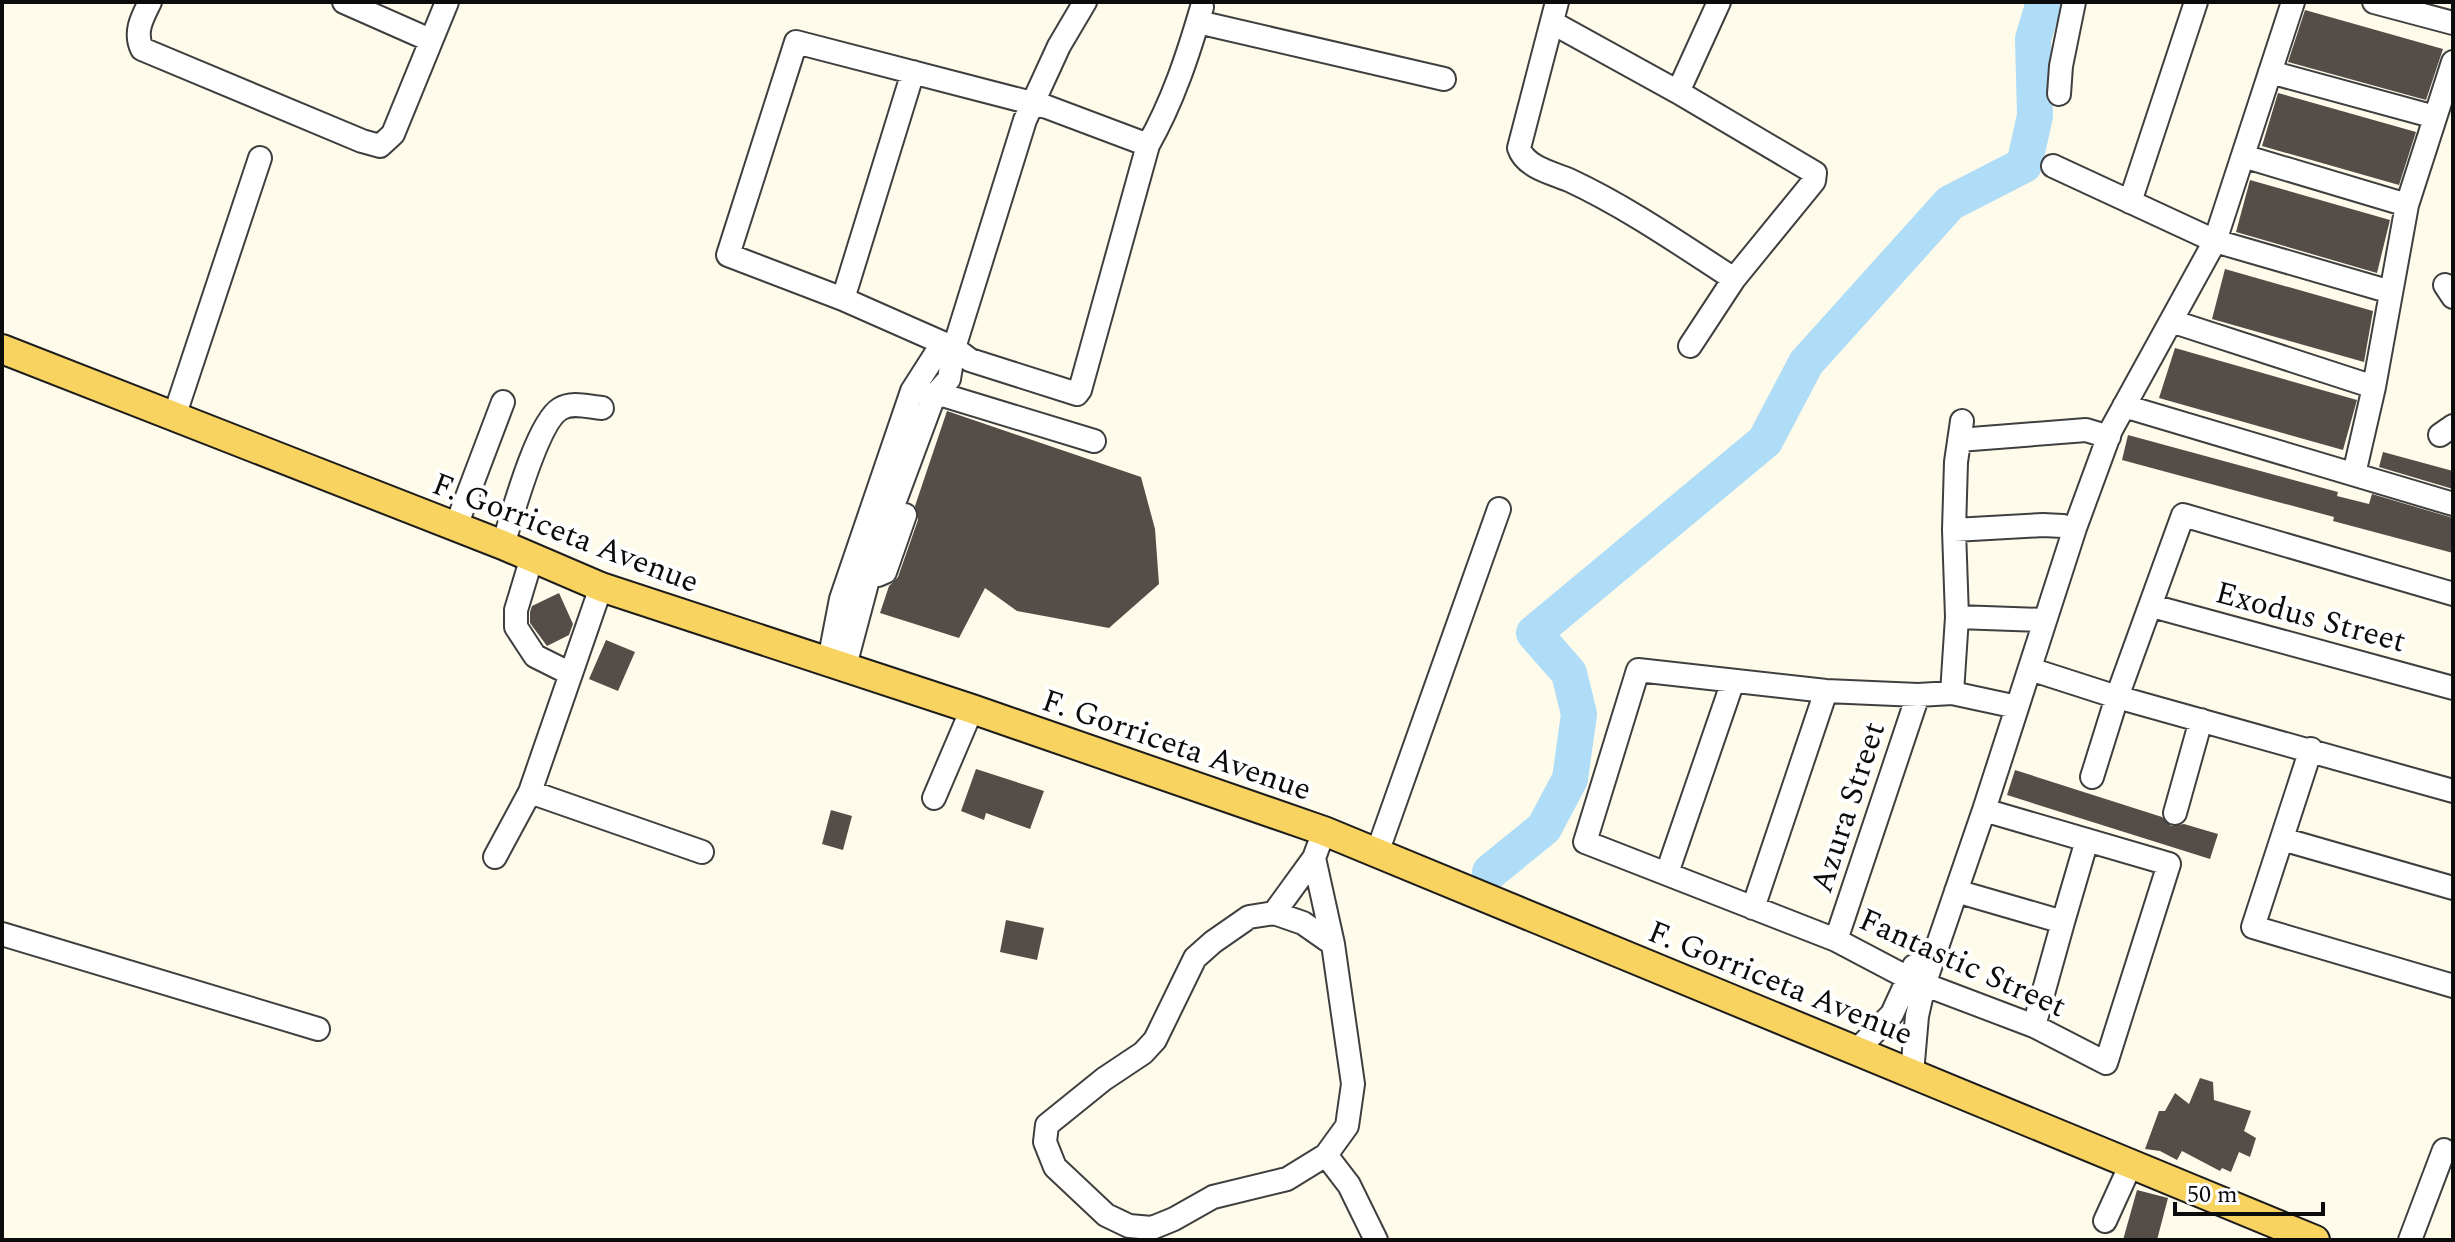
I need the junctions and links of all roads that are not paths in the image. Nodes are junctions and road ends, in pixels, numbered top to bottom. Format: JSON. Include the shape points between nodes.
{"nodes":[{"id":1,"x":150,"y":2,"type":"edge"},
{"id":2,"x":344,"y":2,"type":"edge"},
{"id":3,"x":447,"y":2,"type":"edge"},
{"id":4,"x":1085,"y":2,"type":"edge"},
{"id":5,"x":1533,"y":2,"type":"edge"},
{"id":6,"x":1719,"y":2,"type":"edge"},
{"id":7,"x":2074,"y":2,"type":"edge"},
{"id":8,"x":2196,"y":2,"type":"edge"},
{"id":9,"x":2293,"y":2,"type":"edge"},
{"id":10,"x":2374,"y":2,"type":"edge"},
{"id":11,"x":1555,"y":11,"type":"edge"},
{"id":12,"x":2453,"y":23,"type":"edge"},
{"id":13,"x":430,"y":40,"type":"junction"},
{"id":14,"x":2453,"y":62,"type":"edge"},
{"id":15,"x":913,"y":72,"type":"junction"},
{"id":16,"x":2270,"y":72,"type":"junction"},
{"id":17,"x":1444,"y":79,"type":"dead end"},
{"id":18,"x":1678,"y":92,"type":"junction"},
{"id":19,"x":2059,"y":94,"type":"dead end"},
{"id":20,"x":1033,"y":103,"type":"junction"},
{"id":21,"x":2435,"y":117,"type":"junction"},
{"id":22,"x":1148,"y":145,"type":"junction"},
{"id":23,"x":2243,"y":156,"type":"junction"},
{"id":24,"x":260,"y":158,"type":"dead end"},
{"id":25,"x":2053,"y":166,"type":"dead end"},
{"id":26,"x":2130,"y":202,"type":"junction"},
{"id":27,"x":2407,"y":205,"type":"junction"},
{"id":28,"x":2215,"y":241,"type":"junction"},
{"id":29,"x":1734,"y":279,"type":"junction"},
{"id":30,"x":2391,"y":292,"type":"junction"},
{"id":31,"x":843,"y":299,"type":"junction"},
{"id":32,"x":2171,"y":321,"type":"junction"},
{"id":33,"x":1690,"y":346,"type":"dead end"},
{"id":34,"x":954,"y":348,"type":"junction"},
{"id":35,"x":2,"y":349,"type":"edge"},
{"id":36,"x":2374,"y":387,"type":"junction"},
{"id":37,"x":912,"y":391,"type":"junction"},
{"id":38,"x":940,"y":396,"type":"junction"},
{"id":39,"x":503,"y":402,"type":"dead end"},
{"id":40,"x":2124,"y":406,"type":"junction"},
{"id":41,"x":602,"y":408,"type":"dead end"},
{"id":42,"x":174,"y":417,"type":"junction"},
{"id":43,"x":2108,"y":434,"type":"junction"},
{"id":44,"x":1094,"y":441,"type":"dead end"},
{"id":45,"x":2354,"y":474,"type":"junction"},
{"id":46,"x":2453,"y":504,"type":"edge"},
{"id":47,"x":1499,"y":509,"type":"dead end"},
{"id":48,"x":456,"y":526,"type":"junction"},
{"id":49,"x":2063,"y":526,"type":"junction"},
{"id":50,"x":1954,"y":530,"type":"junction"},
{"id":51,"x":503,"y":545,"type":"junction"},
{"id":52,"x":532,"y":557,"type":"junction"},
{"id":53,"x":861,"y":570,"type":"junction"},
{"id":54,"x":601,"y":587,"type":"junction"},
{"id":55,"x":2453,"y":594,"type":"edge"},
{"id":56,"x":2152,"y":606,"type":"junction"},
{"id":57,"x":1957,"y":617,"type":"junction"},
{"id":58,"x":2038,"y":620,"type":"junction"},
{"id":59,"x":837,"y":663,"type":"junction"},
{"id":60,"x":2030,"y":669,"type":"junction"},
{"id":61,"x":571,"y":674,"type":"junction"},
{"id":62,"x":1733,"y":681,"type":"junction"},
{"id":63,"x":2453,"y":688,"type":"edge"},
{"id":64,"x":1826,"y":691,"type":"junction"},
{"id":65,"x":1952,"y":693,"type":"junction"},
{"id":66,"x":1918,"y":695,"type":"junction"},
{"id":67,"x":2117,"y":697,"type":"junction"},
{"id":68,"x":2011,"y":706,"type":"junction"},
{"id":69,"x":972,"y":709,"type":"junction"},
{"id":70,"x":2201,"y":720,"type":"junction"},
{"id":71,"x":2311,"y":749,"type":"junction"},
{"id":72,"x":2092,"y":777,"type":"dead end"},
{"id":73,"x":2453,"y":791,"type":"edge"},
{"id":74,"x":530,"y":792,"type":"junction"},
{"id":75,"x":934,"y":798,"type":"dead end"},
{"id":76,"x":1984,"y":810,"type":"junction"},
{"id":77,"x":2175,"y":813,"type":"dead end"},
{"id":78,"x":1324,"y":831,"type":"junction"},
{"id":79,"x":2282,"y":839,"type":"junction"},
{"id":80,"x":2087,"y":840,"type":"junction"},
{"id":81,"x":702,"y":852,"type":"dead end"},
{"id":82,"x":1377,"y":853,"type":"junction"},
{"id":83,"x":495,"y":857,"type":"dead end"},
{"id":84,"x":1314,"y":858,"type":"junction"},
{"id":85,"x":1667,"y":873,"type":"junction"},
{"id":86,"x":2453,"y":888,"type":"edge"},
{"id":87,"x":1956,"y":891,"type":"junction"},
{"id":88,"x":1753,"y":908,"type":"junction"},
{"id":89,"x":1274,"y":913,"type":"junction"},
{"id":90,"x":2063,"y":922,"type":"junction"},
{"id":91,"x":2,"y":934,"type":"edge"},
{"id":92,"x":1836,"y":940,"type":"junction"},
{"id":93,"x":1333,"y":944,"type":"junction"},
{"id":94,"x":1917,"y":982,"type":"junction"},
{"id":95,"x":2453,"y":986,"type":"edge"},
{"id":96,"x":2034,"y":1026,"type":"junction"},
{"id":97,"x":318,"y":1029,"type":"dead end"},
{"id":98,"x":1857,"y":1050,"type":"junction"},
{"id":99,"x":1912,"y":1073,"type":"junction"},
{"id":100,"x":2444,"y":1150,"type":"dead end"},
{"id":101,"x":1326,"y":1155,"type":"junction"},
{"id":102,"x":2131,"y":1164,"type":"junction"},
{"id":103,"x":2105,"y":1221,"type":"dead end"},
{"id":104,"x":1376,"y":1240,"type":"edge"},
{"id":105,"x":2313,"y":1240,"type":"edge"},
{"id":106,"x":2410,"y":1240,"type":"edge"}],
"edges":[{"from":1,"to":13,"type":"street","via":[[139,27],[142,49],[380,146],[393,134]]},
{"from":2,"to":13,"type":"street"},
{"from":3,"to":13,"type":"street"},
{"from":4,"to":20,"type":"street"},
{"from":5,"to":11,"type":"street"},
{"from":6,"to":18,"type":"street"},
{"from":7,"to":19,"type":"street"},
{"from":8,"to":26,"type":"street"},
{"from":9,"to":16,"type":"street"},
{"from":10,"to":12,"type":"street"},
{"from":11,"to":18,"type":"street"},
{"from":11,"to":29,"type":"street","via":[[1520,153],[1604,196]]},
{"from":14,"to":21,"type":"street"},
{"from":15,"to":20,"type":"street"},
{"from":15,"to":31,"type":"street"},
{"from":15,"to":31,"type":"street","via":[[796,42],[728,255]]},
{"from":16,"to":21,"type":"street"},
{"from":16,"to":23,"type":"street"},
{"from":17,"to":22,"type":"street","via":[[1200,14],[1180,79]]},
{"from":18,"to":29,"type":"street","via":[[1815,173],[1814,181]]},
{"from":20,"to":22,"type":"street"},
{"from":20,"to":34,"type":"street"},
{"from":21,"to":27,"type":"street"},
{"from":22,"to":34,"type":"street","via":[[1077,394],[970,360]]},
{"from":23,"to":27,"type":"street"},
{"from":23,"to":28,"type":"street"},
{"from":24,"to":42,"type":"street"},
{"from":25,"to":26,"type":"street"},
{"from":26,"to":28,"type":"street"},
{"from":27,"to":30,"type":"street"},
{"from":28,"to":30,"type":"street"},
{"from":28,"to":32,"type":"street"},
{"from":29,"to":33,"type":"street"},
{"from":30,"to":36,"type":"street"},
{"from":31,"to":34,"type":"street"},
{"from":32,"to":36,"type":"street"},
{"from":32,"to":40,"type":"street"},
{"from":34,"to":37,"type":"street","via":[[935,355]]},
{"from":34,"to":38,"type":"street"},
{"from":35,"to":42,"type":"main road","name":"F. Gorriceta Avenue"},
{"from":36,"to":45,"type":"street"},
{"from":37,"to":38,"type":"street"},
{"from":37,"to":53,"type":"street"},
{"from":38,"to":44,"type":"street"},
{"from":38,"to":53,"type":"street","via":[[885,572]]},
{"from":39,"to":48,"type":"street"},
{"from":40,"to":43,"type":"street"},
{"from":40,"to":45,"type":"street"},
{"from":41,"to":51,"type":"street","via":[[570,404],[557,410],[538,440]]},
{"from":42,"to":48,"type":"main road","name":"F. Gorriceta Avenue"},
{"from":43,"to":49,"type":"street","via":[[2082,471]]},
{"from":43,"to":50,"type":"street","via":[[1961,431]]},
{"from":43,"to":58,"type":"street"},
{"from":45,"to":46,"type":"street"},
{"from":47,"to":82,"type":"street"},
{"from":48,"to":51,"type":"main road","name":"F. Gorriceta Avenue"},
{"from":49,"to":50,"type":"street"},
{"from":49,"to":58,"type":"street"},
{"from":50,"to":57,"type":"street"},
{"from":51,"to":52,"type":"main road","name":"F. Gorriceta Avenue"},
{"from":52,"to":54,"type":"main road","name":"F. Gorriceta Avenue"},
{"from":52,"to":61,"type":"street","via":[[516,627],[535,656]]},
{"from":53,"to":59,"type":"street"},
{"from":54,"to":59,"type":"main road","name":"F. Gorriceta Avenue"},
{"from":54,"to":61,"type":"street"},
{"from":55,"to":56,"type":"street","via":[[2183,515]]},
{"from":56,"to":63,"type":"street","name":"Exodus Street"},
{"from":56,"to":67,"type":"street"},
{"from":57,"to":58,"type":"street"},
{"from":57,"to":65,"type":"street"},
{"from":58,"to":60,"type":"street"},
{"from":58,"to":68,"type":"street"},
{"from":59,"to":69,"type":"main road","name":"F. Gorriceta Avenue"},
{"from":60,"to":67,"type":"street"},
{"from":60,"to":68,"type":"street"},
{"from":61,"to":74,"type":"street"},
{"from":62,"to":64,"type":"street"},
{"from":62,"to":85,"type":"street"},
{"from":62,"to":85,"type":"street","name":"Fantastic Street","via":[[1638,670],[1585,842]]},
{"from":64,"to":66,"type":"street"},
{"from":64,"to":88,"type":"street"},
{"from":65,"to":66,"type":"street"},
{"from":65,"to":68,"type":"street"},
{"from":66,"to":92,"type":"street","name":"Azura Street"},
{"from":67,"to":70,"type":"street"},
{"from":67,"to":72,"type":"street"},
{"from":68,"to":76,"type":"street"},
{"from":68,"to":94,"type":"street"},
{"from":69,"to":75,"type":"street"},
{"from":69,"to":78,"type":"main road","name":"F. Gorriceta Avenue"},
{"from":70,"to":71,"type":"street"},
{"from":70,"to":77,"type":"street"},
{"from":71,"to":73,"type":"street"},
{"from":71,"to":79,"type":"street"},
{"from":74,"to":81,"type":"street"},
{"from":74,"to":83,"type":"street"},
{"from":76,"to":80,"type":"street","name":"Fantastic Street"},
{"from":76,"to":87,"type":"street"},
{"from":78,"to":82,"type":"main road","name":"F. Gorriceta Avenue"},
{"from":78,"to":84,"type":"street"},
{"from":79,"to":86,"type":"street"},
{"from":79,"to":95,"type":"street","via":[[2253,927]]},
{"from":80,"to":90,"type":"street"},
{"from":80,"to":96,"type":"street","name":"Fantastic Street","via":[[2165,861],[2168,871],[2107,1061],[2101,1063]]},
{"from":82,"to":98,"type":"main road","name":"F. Gorriceta Avenue"},
{"from":84,"to":89,"type":"street"},
{"from":84,"to":93,"type":"street"},
{"from":85,"to":88,"type":"street","name":"Fantastic Street"},
{"from":87,"to":90,"type":"street"},
{"from":87,"to":94,"type":"street"},
{"from":88,"to":92,"type":"street","name":"Fantastic Street"},
{"from":89,"to":93,"type":"street","via":[[1303,923]]},
{"from":89,"to":101,"type":"street","via":[[1249,917],[1195,958],[1155,1040],[1047,1125],[1045,1142],[1055,1167],[1097,1208],[1129,1226],[1152,1228],[1213,1197],[1287,1179]]},
{"from":90,"to":96,"type":"street"},
{"from":91,"to":97,"type":"street"},
{"from":92,"to":94,"type":"street","name":"Fantastic Street"},
{"from":93,"to":101,"type":"street","via":[[1353,1084],[1347,1126]]},
{"from":94,"to":96,"type":"street","name":"Fantastic Street"},
{"from":94,"to":98,"type":"street"},
{"from":94,"to":99,"type":"street"},
{"from":98,"to":99,"type":"main road","name":"F. Gorriceta Avenue"},
{"from":99,"to":102,"type":"main road","name":"F. Gorriceta Avenue"},
{"from":100,"to":106,"type":"street"},
{"from":101,"to":104,"type":"street","via":[[1349,1185]]},
{"from":102,"to":103,"type":"street"},
{"from":102,"to":105,"type":"main road","name":"F. Gorriceta Avenue"}]}
